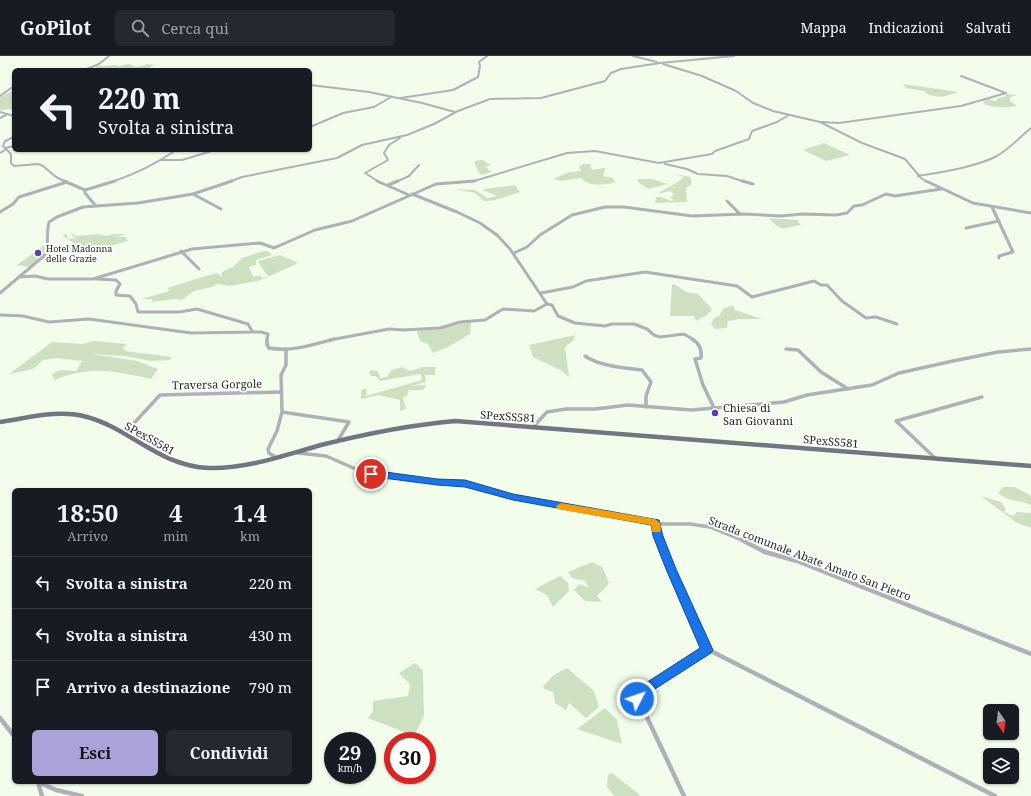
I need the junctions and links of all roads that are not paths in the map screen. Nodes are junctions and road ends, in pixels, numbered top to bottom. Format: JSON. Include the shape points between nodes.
{"nodes":[{"id":1,"x":109,"y":56,"type":"edge"},
{"id":2,"x":487,"y":56,"type":"edge"},
{"id":3,"x":633,"y":56,"type":"edge"},
{"id":4,"x":734,"y":56,"type":"edge"},
{"id":5,"x":660,"y":63,"type":"junction"},
{"id":6,"x":89,"y":68,"type":"edge"},
{"id":7,"x":962,"y":76,"type":"dead end"},
{"id":8,"x":312,"y":85,"type":"edge"},
{"id":9,"x":12,"y":87,"type":"edge"},
{"id":10,"x":0,"y":96,"type":"edge"},
{"id":11,"x":392,"y":97,"type":"junction"},
{"id":12,"x":400,"y":98,"type":"junction"},
{"id":13,"x":0,"y":112,"type":"edge"},
{"id":14,"x":455,"y":112,"type":"junction"},
{"id":15,"x":6,"y":115,"type":"junction"},
{"id":16,"x":789,"y":115,"type":"junction"},
{"id":17,"x":12,"y":116,"type":"edge"},
{"id":18,"x":0,"y":118,"type":"edge"},
{"id":19,"x":820,"y":122,"type":"junction"},
{"id":20,"x":312,"y":126,"type":"edge"},
{"id":21,"x":1031,"y":128,"type":"edge"},
{"id":22,"x":403,"y":137,"type":"junction"},
{"id":23,"x":12,"y":138,"type":"edge"},
{"id":24,"x":12,"y":147,"type":"edge"},
{"id":25,"x":5,"y":149,"type":"junction"},
{"id":26,"x":173,"y":152,"type":"edge"},
{"id":27,"x":209,"y":152,"type":"edge"},
{"id":28,"x":0,"y":153,"type":"edge"},
{"id":29,"x":162,"y":160,"type":"junction"},
{"id":30,"x":660,"y":163,"type":"junction"},
{"id":31,"x":419,"y":165,"type":"dead end"},
{"id":32,"x":918,"y":176,"type":"junction"},
{"id":33,"x":67,"y":182,"type":"junction"},
{"id":34,"x":753,"y":184,"type":"dead end"},
{"id":35,"x":388,"y":185,"type":"junction"},
{"id":36,"x":941,"y":189,"type":"junction"},
{"id":37,"x":85,"y":190,"type":"junction"},
{"id":38,"x":193,"y":194,"type":"junction"},
{"id":39,"x":411,"y":195,"type":"junction"},
{"id":40,"x":727,"y":201,"type":"dead end"},
{"id":41,"x":95,"y":205,"type":"junction"},
{"id":42,"x":992,"y":207,"type":"junction"},
{"id":43,"x":221,"y":209,"type":"dead end"},
{"id":44,"x":0,"y":212,"type":"edge"},
{"id":45,"x":1031,"y":213,"type":"edge"},
{"id":46,"x":740,"y":214,"type":"junction"},
{"id":47,"x":999,"y":221,"type":"junction"},
{"id":48,"x":966,"y":228,"type":"dead end"},
{"id":49,"x":181,"y":251,"type":"junction"},
{"id":50,"x":514,"y":253,"type":"junction"},
{"id":51,"x":999,"y":258,"type":"dead end"},
{"id":52,"x":199,"y":269,"type":"dead end"},
{"id":53,"x":18,"y":277,"type":"junction"},
{"id":54,"x":93,"y":279,"type":"junction"},
{"id":55,"x":541,"y":293,"type":"junction"},
{"id":56,"x":0,"y":294,"type":"edge"},
{"id":57,"x":547,"y":304,"type":"junction"},
{"id":58,"x":0,"y":315,"type":"edge"},
{"id":59,"x":897,"y":324,"type":"dead end"},
{"id":60,"x":252,"y":331,"type":"junction"},
{"id":61,"x":786,"y":348,"type":"dead end"},
{"id":62,"x":1031,"y":349,"type":"edge"},
{"id":63,"x":286,"y":350,"type":"junction"},
{"id":64,"x":585,"y":356,"type":"dead end"},
{"id":65,"x":848,"y":389,"type":"junction"},
{"id":66,"x":280,"y":392,"type":"junction"},
{"id":67,"x":982,"y":397,"type":"dead end"},
{"id":68,"x":646,"y":407,"type":"junction"},
{"id":69,"x":714,"y":408,"type":"junction"},
{"id":70,"x":282,"y":412,"type":"junction"},
{"id":71,"x":0,"y":422,"type":"edge"},
{"id":72,"x":532,"y":427,"type":"junction"},
{"id":73,"x":124,"y":434,"type":"junction"},
{"id":74,"x":337,"y":442,"type":"junction"},
{"id":75,"x":295,"y":452,"type":"junction"},
{"id":76,"x":275,"y":457,"type":"junction"},
{"id":77,"x":935,"y":458,"type":"junction"},
{"id":78,"x":1031,"y":466,"type":"edge"},
{"id":79,"x":655,"y":523,"type":"junction"},
{"id":80,"x":707,"y":649,"type":"junction"},
{"id":81,"x":1031,"y":654,"type":"edge"},
{"id":82,"x":0,"y":718,"type":"edge"},
{"id":83,"x":12,"y":732,"type":"edge"},
{"id":84,"x":39,"y":784,"type":"edge"},
{"id":85,"x":42,"y":784,"type":"edge"},
{"id":86,"x":42,"y":796,"type":"edge"},
{"id":87,"x":82,"y":796,"type":"edge"},
{"id":88,"x":684,"y":796,"type":"edge"},
{"id":89,"x":995,"y":796,"type":"edge"}],
"edges":[{"from":1,"to":6,"type":"street"},
{"from":2,"to":12,"type":"street","via":[[479,62],[478,77],[456,90]]},
{"from":3,"to":5,"type":"street"},
{"from":4,"to":5,"type":"street"},
{"from":5,"to":14,"type":"street","via":[[617,70],[611,73],[606,81],[544,97],[493,98]]},
{"from":5,"to":16,"type":"street","via":[[702,76],[736,91],[753,103]]},
{"from":7,"to":19,"type":"street","via":[[1006,93],[962,106],[839,123]]},
{"from":8,"to":11,"type":"street"},
{"from":9,"to":10,"type":"street"},
{"from":11,"to":12,"type":"street"},
{"from":11,"to":20,"type":"street","via":[[374,107],[343,113]]},
{"from":12,"to":14,"type":"street"},
{"from":13,"to":15,"type":"street"},
{"from":14,"to":22,"type":"street"},
{"from":15,"to":17,"type":"street"},
{"from":15,"to":18,"type":"street"},
{"from":16,"to":19,"type":"street"},
{"from":16,"to":30,"type":"street","via":[[752,131],[749,139],[712,154]]},
{"from":19,"to":32,"type":"street","via":[[905,159]]},
{"from":21,"to":32,"type":"street","via":[[999,155],[942,172]]},
{"from":22,"to":35,"type":"street","via":[[389,145],[384,154],[388,160],[365,172]]},
{"from":22,"to":38,"type":"street","via":[[354,148],[337,158],[242,177]]},
{"from":23,"to":25,"type":"street","via":[[6,140],[3,146]]},
{"from":24,"to":25,"type":"street"},
{"from":25,"to":28,"type":"street"},
{"from":25,"to":33,"type":"street","via":[[11,154],[11,163],[14,166],[38,164]]},
{"from":26,"to":29,"type":"street"},
{"from":27,"to":29,"type":"street","via":[[173,163]]},
{"from":29,"to":37,"type":"street","via":[[124,178]]},
{"from":30,"to":34,"type":"street","via":[[698,174],[727,176]]},
{"from":30,"to":39,"type":"street","via":[[595,151],[572,152],[470,182],[436,184]]},
{"from":31,"to":35,"type":"street","via":[[409,176]]},
{"from":32,"to":36,"type":"street"},
{"from":33,"to":37,"type":"street"},
{"from":33,"to":44,"type":"street","via":[[19,197]]},
{"from":35,"to":39,"type":"street"},
{"from":36,"to":42,"type":"street","via":[[973,203]]},
{"from":36,"to":46,"type":"street","via":[[895,196],[886,194],[835,216]]},
{"from":37,"to":41,"type":"street"},
{"from":38,"to":41,"type":"street","via":[[138,203]]},
{"from":38,"to":43,"type":"street"},
{"from":39,"to":49,"type":"street","via":[[353,220],[315,230],[276,247],[260,243]]},
{"from":39,"to":50,"type":"street","via":[[427,198],[484,225]]},
{"from":40,"to":46,"type":"street"},
{"from":41,"to":53,"type":"street","via":[[51,220],[46,233],[46,253]]},
{"from":42,"to":45,"type":"street"},
{"from":42,"to":47,"type":"street"},
{"from":46,"to":50,"type":"street","via":[[692,216],[624,207],[597,209],[568,216],[527,247]]},
{"from":47,"to":48,"type":"street"},
{"from":47,"to":51,"type":"street","via":[[1013,252]]},
{"from":49,"to":52,"type":"street"},
{"from":49,"to":54,"type":"street","via":[[163,259]]},
{"from":50,"to":55,"type":"street"},
{"from":53,"to":54,"type":"street"},
{"from":53,"to":56,"type":"street"},
{"from":54,"to":60,"type":"street","via":[[116,280],[120,284],[116,295],[130,296],[138,312],[179,312],[197,309],[248,324]]},
{"from":55,"to":57,"type":"street"},
{"from":55,"to":59,"type":"street","via":[[573,288],[586,281],[645,272],[732,285],[752,297],[814,282],[821,286],[827,285],[842,301],[866,318],[876,317]]},
{"from":57,"to":63,"type":"street","via":[[534,311],[503,308],[485,320],[460,322],[440,328],[389,329]]},
{"from":57,"to":69,"type":"street","via":[[552,305],[558,316],[575,323],[605,326],[634,324],[660,337],[679,333],[688,335],[697,342],[702,352],[701,358],[695,359]]},
{"from":58,"to":60,"type":"street","via":[[23,316],[49,322],[89,319],[191,333]]},
{"from":60,"to":63,"type":"street","via":[[267,333],[268,348]]},
{"from":61,"to":65,"type":"street","via":[[798,350],[821,372]]},
{"from":62,"to":65,"type":"street","via":[[998,352],[899,373],[872,384]]},
{"from":63,"to":66,"type":"street","via":[[286,365],[281,375]]},
{"from":64,"to":68,"type":"street","via":[[592,361],[614,367],[642,370],[651,382],[646,396]]},
{"from":65,"to":69,"type":"street","via":[[774,403]]},
{"from":66,"to":70,"type":"street"},
{"from":66,"to":73,"type":"street","name":"Traversa Gorgole","via":[[160,395]]},
{"from":67,"to":77,"type":"street","via":[[896,421]]},
{"from":68,"to":69,"type":"street","via":[[691,410]]},
{"from":68,"to":72,"type":"street","via":[[628,405],[547,412]]},
{"from":70,"to":74,"type":"street","via":[[349,422]]},
{"from":70,"to":76,"type":"street","via":[[277,431],[268,449]]},
{"from":71,"to":73,"type":"main road","name":"SPexSS581","via":[[72,415],[97,420]]},
{"from":72,"to":74,"type":"main road","name":"SPexSS581","via":[[455,421],[434,422],[385,429]]},
{"from":72,"to":77,"type":"main road","name":"SPexSS581"},
{"from":73,"to":76,"type":"main road","name":"SPexSS581","via":[[158,455],[192,467],[229,468]]},
{"from":74,"to":75,"type":"main road","name":"SPexSS581"},
{"from":75,"to":76,"type":"main road","name":"SPexSS581"},
{"from":75,"to":79,"type":"street","name":"Strada comunale Abate Amato San Pietro","via":[[326,456],[364,472],[437,482],[465,483],[513,497]]},
{"from":77,"to":78,"type":"main road","name":"SPexSS581"},
{"from":79,"to":80,"type":"street","via":[[671,569]]},
{"from":79,"to":81,"type":"street","name":"Strada comunale Abate Amato San Pietro","via":[[710,527],[765,552],[797,561]]},
{"from":80,"to":88,"type":"street","via":[[637,696]]},
{"from":80,"to":89,"type":"street"},
{"from":82,"to":83,"type":"street"},
{"from":84,"to":86,"type":"street"},
{"from":85,"to":87,"type":"street"}]}
